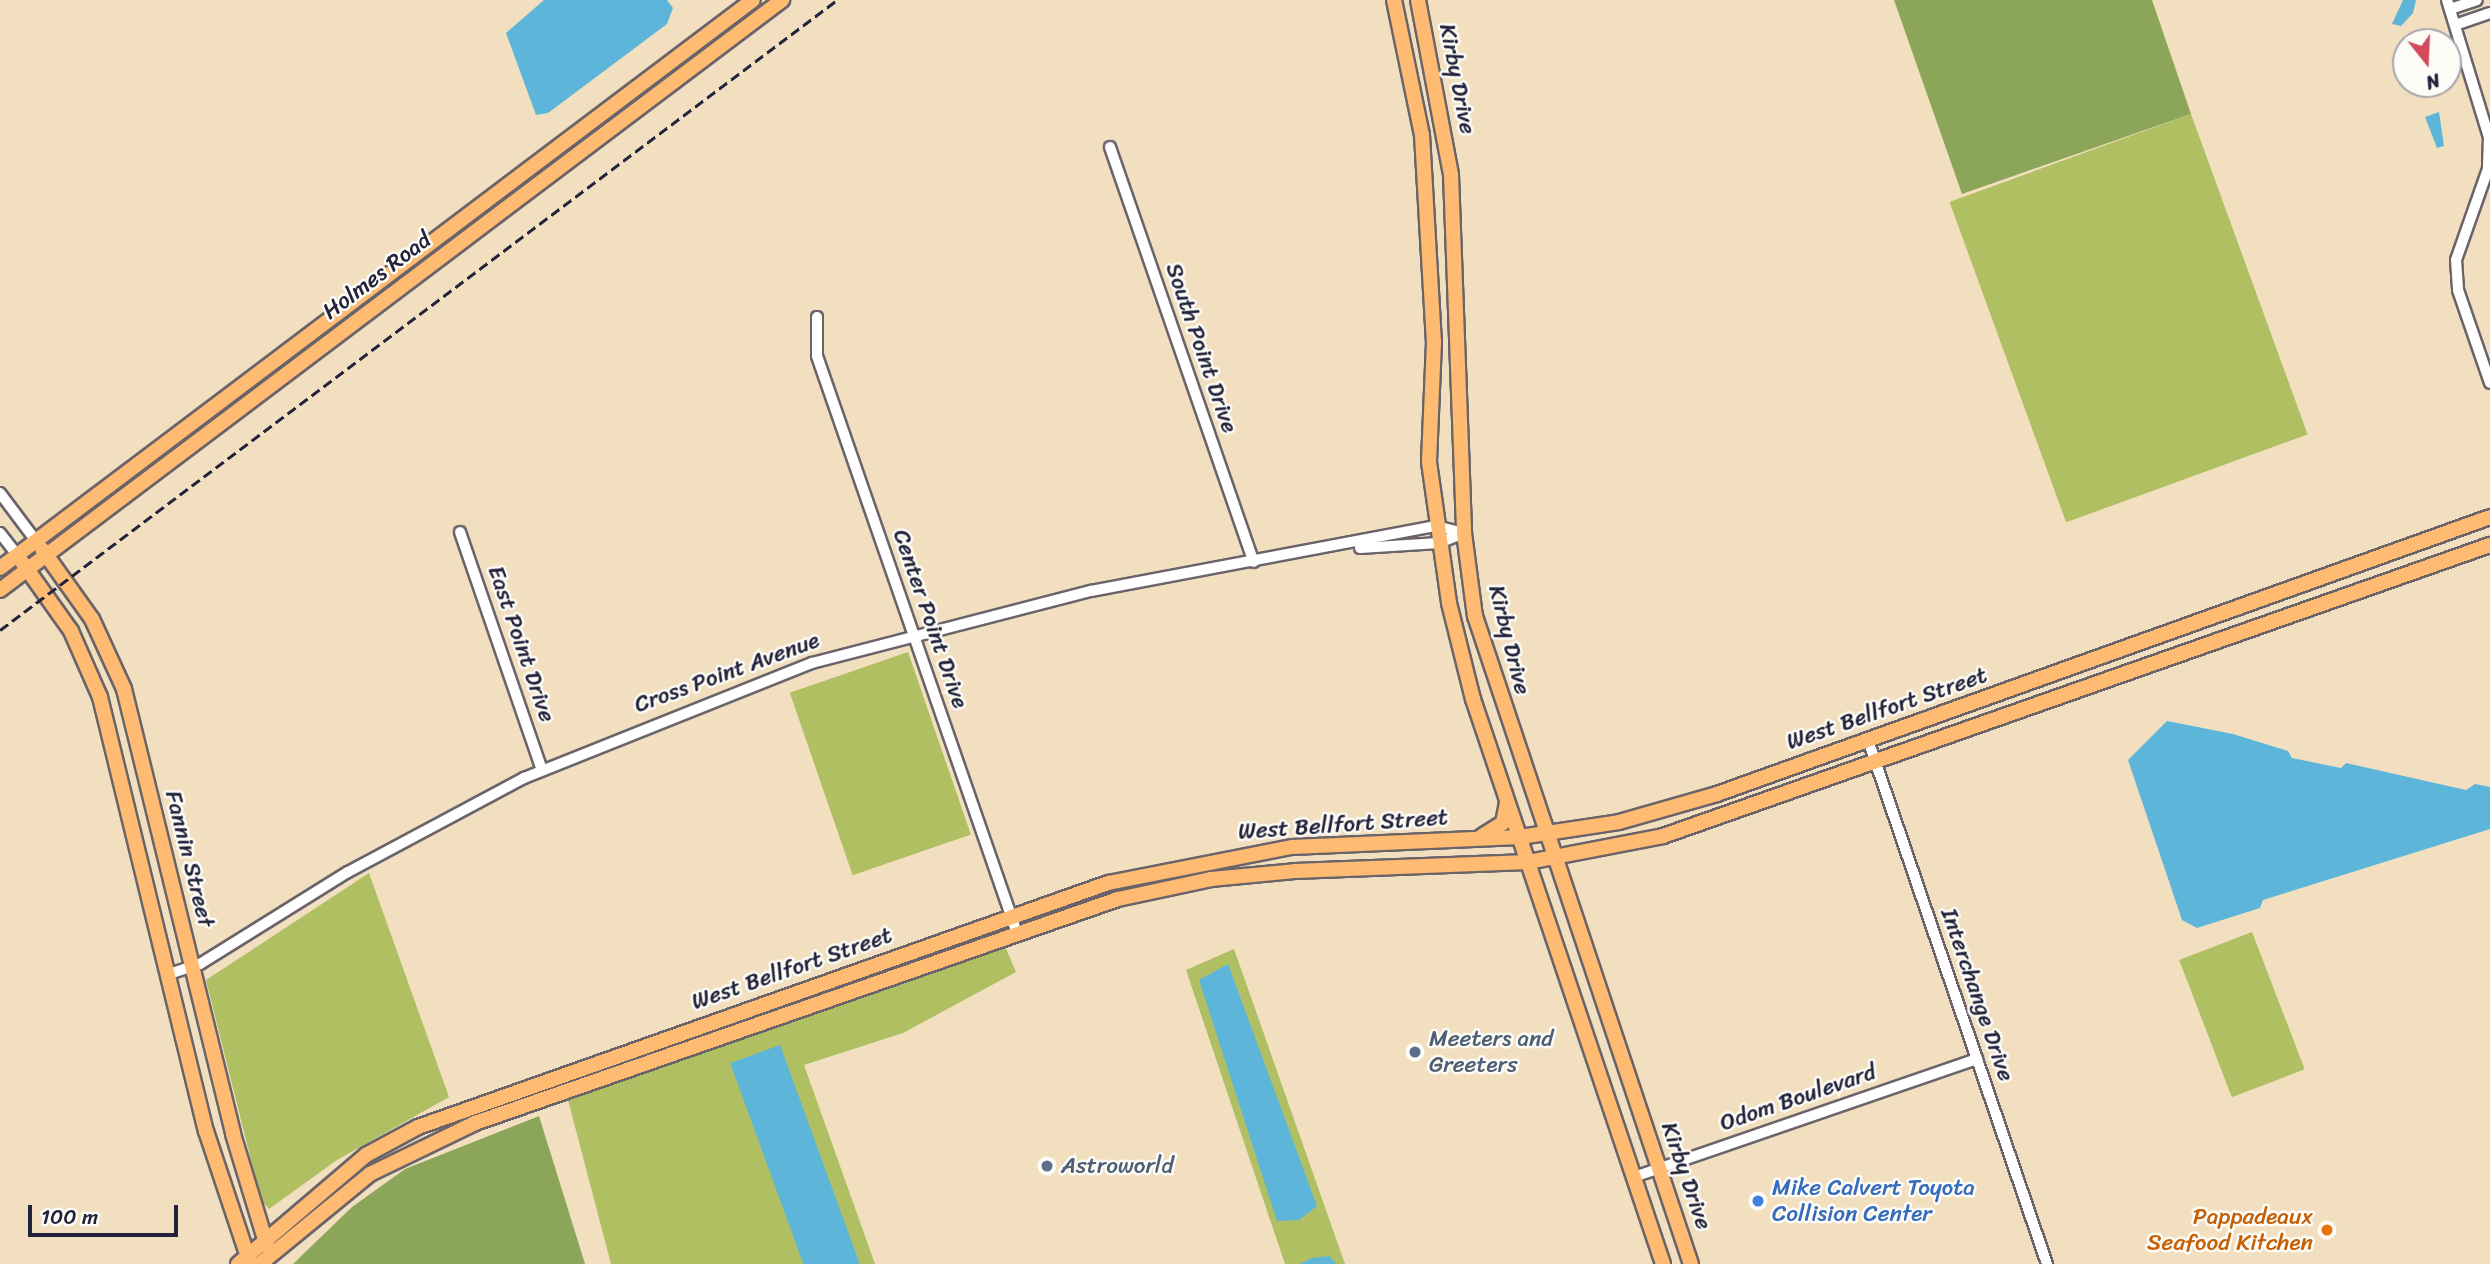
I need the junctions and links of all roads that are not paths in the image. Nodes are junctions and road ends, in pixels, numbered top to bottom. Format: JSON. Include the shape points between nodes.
{"nodes":[{"id":1,"x":753,"y":0,"type":"edge"},
{"id":2,"x":782,"y":0,"type":"edge"},
{"id":3,"x":1394,"y":0,"type":"edge"},
{"id":4,"x":1418,"y":0,"type":"edge"},
{"id":5,"x":2477,"y":0,"type":"edge"},
{"id":6,"x":2448,"y":5,"type":"edge"},
{"id":7,"x":2490,"y":13,"type":"edge"},
{"id":8,"x":734,"y":14,"type":"junction"},
{"id":9,"x":2455,"y":25,"type":"junction"},
{"id":10,"x":745,"y":27,"type":"junction"},
{"id":11,"x":1429,"y":43,"type":"junction"},
{"id":12,"x":1404,"y":48,"type":"junction"},
{"id":13,"x":1110,"y":147,"type":"dead end"},
{"id":14,"x":1451,"y":175,"type":"junction"},
{"id":15,"x":1425,"y":178,"type":"junction"},
{"id":16,"x":503,"y":189,"type":"junction"},
{"id":17,"x":514,"y":202,"type":"junction"},
{"id":18,"x":817,"y":317,"type":"dead end"},
{"id":19,"x":1461,"y":341,"type":"junction"},
{"id":20,"x":1434,"y":342,"type":"junction"},
{"id":21,"x":270,"y":365,"type":"junction"},
{"id":22,"x":279,"y":378,"type":"junction"},
{"id":23,"x":2490,"y":383,"type":"edge"},
{"id":24,"x":0,"y":493,"type":"edge"},
{"id":25,"x":2490,"y":517,"type":"edge"},
{"id":26,"x":1436,"y":526,"type":"junction"},
{"id":27,"x":460,"y":532,"type":"dead end"},
{"id":28,"x":0,"y":533,"type":"edge"},
{"id":29,"x":1464,"y":533,"type":"junction"},
{"id":30,"x":2490,"y":537,"type":"edge"},
{"id":31,"x":36,"y":541,"type":"junction"},
{"id":32,"x":1439,"y":543,"type":"junction"},
{"id":33,"x":1350,"y":547,"type":"junction"},
{"id":34,"x":2484,"y":547,"type":"edge"},
{"id":35,"x":46,"y":554,"type":"junction"},
{"id":36,"x":17,"y":555,"type":"junction"},
{"id":37,"x":1254,"y":562,"type":"junction"},
{"id":38,"x":0,"y":568,"type":"edge"},
{"id":39,"x":27,"y":569,"type":"junction"},
{"id":40,"x":2304,"y":584,"type":"junction"},
{"id":41,"x":0,"y":590,"type":"edge"},
{"id":42,"x":2312,"y":608,"type":"junction"},
{"id":43,"x":913,"y":633,"type":"junction"},
{"id":44,"x":2165,"y":634,"type":"junction"},
{"id":45,"x":2174,"y":657,"type":"junction"},
{"id":46,"x":2030,"y":683,"type":"junction"},
{"id":47,"x":124,"y":689,"type":"junction"},
{"id":48,"x":100,"y":697,"type":"junction"},
{"id":49,"x":2038,"y":705,"type":"junction"},
{"id":50,"x":1868,"y":740,"type":"junction"},
{"id":51,"x":1876,"y":763,"type":"junction"},
{"id":52,"x":542,"y":770,"type":"junction"},
{"id":53,"x":1717,"y":794,"type":"junction"},
{"id":54,"x":1507,"y":798,"type":"junction"},
{"id":55,"x":154,"y":810,"type":"junction"},
{"id":56,"x":130,"y":817,"type":"junction"},
{"id":57,"x":1721,"y":818,"type":"junction"},
{"id":58,"x":1546,"y":834,"type":"junction"},
{"id":59,"x":1520,"y":837,"type":"junction"},
{"id":60,"x":1477,"y":839,"type":"junction"},
{"id":61,"x":1292,"y":847,"type":"junction"},
{"id":62,"x":1555,"y":857,"type":"junction"},
{"id":63,"x":1528,"y":862,"type":"junction"},
{"id":64,"x":1295,"y":871,"type":"junction"},
{"id":65,"x":1011,"y":916,"type":"junction"},
{"id":66,"x":1017,"y":933,"type":"junction"},
{"id":67,"x":192,"y":968,"type":"junction"},
{"id":68,"x":169,"y":974,"type":"junction"},
{"id":69,"x":1977,"y":1059,"type":"junction"},
{"id":70,"x":1659,"y":1168,"type":"junction"},
{"id":71,"x":1634,"y":1177,"type":"junction"},
{"id":72,"x":265,"y":1239,"type":"junction"},
{"id":73,"x":245,"y":1261,"type":"edge"},
{"id":74,"x":268,"y":1261,"type":"edge"},
{"id":75,"x":1662,"y":1264,"type":"edge"},
{"id":76,"x":1691,"y":1264,"type":"edge"},
{"id":77,"x":2047,"y":1264,"type":"edge"}],
"edges":[{"from":1,"to":8,"type":"main road","name":"Holmes Road"},
{"from":2,"to":10,"type":"main road","name":"Holmes Road"},
{"from":3,"to":12,"type":"main road","name":"Kirby Drive"},
{"from":4,"to":11,"type":"main road","name":"Kirby Drive"},
{"from":5,"to":6,"type":"street"},
{"from":6,"to":9,"type":"street"},
{"from":7,"to":9,"type":"street"},
{"from":8,"to":10,"type":"main road"},
{"from":8,"to":16,"type":"main road","name":"Holmes Road"},
{"from":9,"to":23,"type":"street","via":[[2489,136],[2488,169],[2456,260],[2458,290]]},
{"from":10,"to":17,"type":"main road","name":"Holmes Road"},
{"from":11,"to":12,"type":"main road"},
{"from":11,"to":14,"type":"main road","name":"Kirby Drive"},
{"from":12,"to":15,"type":"main road","name":"Kirby Drive"},
{"from":13,"to":37,"type":"street","name":"South Point Drive"},
{"from":14,"to":15,"type":"main road"},
{"from":14,"to":19,"type":"main road","name":"Kirby Drive"},
{"from":15,"to":20,"type":"main road","name":"Kirby Drive"},
{"from":16,"to":17,"type":"main road"},
{"from":16,"to":21,"type":"main road","name":"Holmes Road"},
{"from":17,"to":22,"type":"main road","name":"Holmes Road"},
{"from":18,"to":43,"type":"street","name":"Center Point Drive","via":[[817,356]]},
{"from":19,"to":20,"type":"main road"},
{"from":19,"to":29,"type":"main road","name":"Kirby Drive"},
{"from":20,"to":26,"type":"main road","name":"Kirby Drive","via":[[1429,462]]},
{"from":21,"to":22,"type":"main road"},
{"from":21,"to":31,"type":"main road","name":"Holmes Road"},
{"from":22,"to":35,"type":"main road","name":"Holmes Road"},
{"from":24,"to":31,"type":"street","name":"Fannin Street"},
{"from":25,"to":40,"type":"main road","name":"West Bellfort Street"},
{"from":26,"to":29,"type":"street","name":"Cross Point Avenue"},
{"from":26,"to":32,"type":"main road","name":"Kirby Drive"},
{"from":26,"to":33,"type":"street","name":"Cross Point Avenue"},
{"from":27,"to":52,"type":"street","name":"East Point Drive"},
{"from":28,"to":36,"type":"street","name":"Fannin Street"},
{"from":29,"to":32,"type":"street","name":"Cross Point Avenue"},
{"from":29,"to":58,"type":"main road","name":"Kirby Drive","via":[[1478,628]]},
{"from":30,"to":34,"type":"main road"},
{"from":31,"to":35,"type":"main road","name":"Fannin Street"},
{"from":31,"to":36,"type":"main road","name":"Holmes Road"},
{"from":32,"to":33,"type":"street","name":"Cross Point Avenue"},
{"from":32,"to":54,"type":"main road","name":"Kirby Drive","via":[[1466,676]]},
{"from":33,"to":37,"type":"street","name":"Cross Point Avenue"},
{"from":34,"to":42,"type":"main road","name":"West Bellfort Street"},
{"from":35,"to":39,"type":"main road","name":"Holmes Road"},
{"from":35,"to":47,"type":"main road","name":"Fannin Street","via":[[92,619]]},
{"from":36,"to":38,"type":"main road","name":"Holmes Road"},
{"from":36,"to":39,"type":"main road","name":"Fannin Street"},
{"from":37,"to":43,"type":"street","name":"Cross Point Avenue","via":[[1091,591]]},
{"from":39,"to":41,"type":"main road","name":"Holmes Road"},
{"from":39,"to":48,"type":"main road","name":"Fannin Street","via":[[71,631]]},
{"from":40,"to":42,"type":"main road"},
{"from":40,"to":44,"type":"main road","name":"West Bellfort Street"},
{"from":42,"to":45,"type":"main road","name":"West Bellfort Street"},
{"from":43,"to":52,"type":"street","name":"Cross Point Avenue","via":[[705,701]]},
{"from":43,"to":65,"type":"street","name":"Center Point Drive"},
{"from":44,"to":45,"type":"main road"},
{"from":44,"to":46,"type":"main road","name":"West Bellfort Street"},
{"from":45,"to":49,"type":"main road","name":"West Bellfort Street"},
{"from":46,"to":49,"type":"main road"},
{"from":46,"to":50,"type":"main road","name":"West Bellfort Street"},
{"from":47,"to":48,"type":"main road"},
{"from":47,"to":55,"type":"main road","name":"Fannin Street"},
{"from":48,"to":56,"type":"main road","name":"Fannin Street"},
{"from":49,"to":51,"type":"main road","name":"West Bellfort Street"},
{"from":50,"to":51,"type":"street","name":"Interchange Drive"},
{"from":50,"to":53,"type":"main road","name":"West Bellfort Street"},
{"from":51,"to":57,"type":"main road","name":"West Bellfort Street"},
{"from":51,"to":69,"type":"street","name":"Interchange Drive"},
{"from":52,"to":67,"type":"street","name":"Cross Point Avenue","via":[[348,872]]},
{"from":53,"to":57,"type":"main road"},
{"from":53,"to":58,"type":"main road","name":"West Bellfort Street","via":[[1619,822]]},
{"from":54,"to":59,"type":"main road","name":"Kirby Drive"},
{"from":54,"to":60,"type":"main road","via":[[1503,823]]},
{"from":55,"to":56,"type":"main road"},
{"from":55,"to":67,"type":"main road","name":"Fannin Street"},
{"from":56,"to":68,"type":"main road","name":"Fannin Street"},
{"from":57,"to":62,"type":"main road","name":"West Bellfort Street"},
{"from":58,"to":59,"type":"main road","name":"West Bellfort Street"},
{"from":58,"to":62,"type":"main road","name":"Kirby Drive"},
{"from":59,"to":60,"type":"main road","name":"West Bellfort Street"},
{"from":59,"to":63,"type":"main road","name":"Kirby Drive"},
{"from":60,"to":61,"type":"main road","name":"West Bellfort Street"},
{"from":61,"to":64,"type":"main road"},
{"from":61,"to":65,"type":"main road","name":"West Bellfort Street","via":[[1164,867]]},
{"from":62,"to":63,"type":"main road","name":"West Bellfort Street"},
{"from":62,"to":70,"type":"main road","name":"Kirby Drive"},
{"from":63,"to":64,"type":"main road","name":"West Bellfort Street"},
{"from":63,"to":71,"type":"main road","name":"Kirby Drive"},
{"from":64,"to":66,"type":"main road","name":"West Bellfort Street","via":[[1166,887]]},
{"from":65,"to":66,"type":"street","name":"Center Point Drive"},
{"from":65,"to":72,"type":"main road","name":"West Bellfort Street","via":[[418,1127],[366,1155]]},
{"from":66,"to":74,"type":"main road","name":"West Bellfort Street","via":[[475,1123],[370,1174]]},
{"from":67,"to":68,"type":"street","name":"Cross Point Avenue"},
{"from":67,"to":72,"type":"main road","name":"Fannin Street"},
{"from":68,"to":73,"type":"main road","name":"Fannin Street","via":[[206,1131]]},
{"from":69,"to":70,"type":"street","name":"Odom Boulevard"},
{"from":69,"to":77,"type":"street","name":"Interchange Drive"},
{"from":70,"to":71,"type":"street","name":"Odom Boulevard"},
{"from":70,"to":76,"type":"main road","name":"Kirby Drive"},
{"from":71,"to":75,"type":"main road","name":"Kirby Drive"},
{"from":72,"to":73,"type":"main road","name":"West Bellfort Street"},
{"from":72,"to":74,"type":"main road","name":"Fannin Street"}]}
